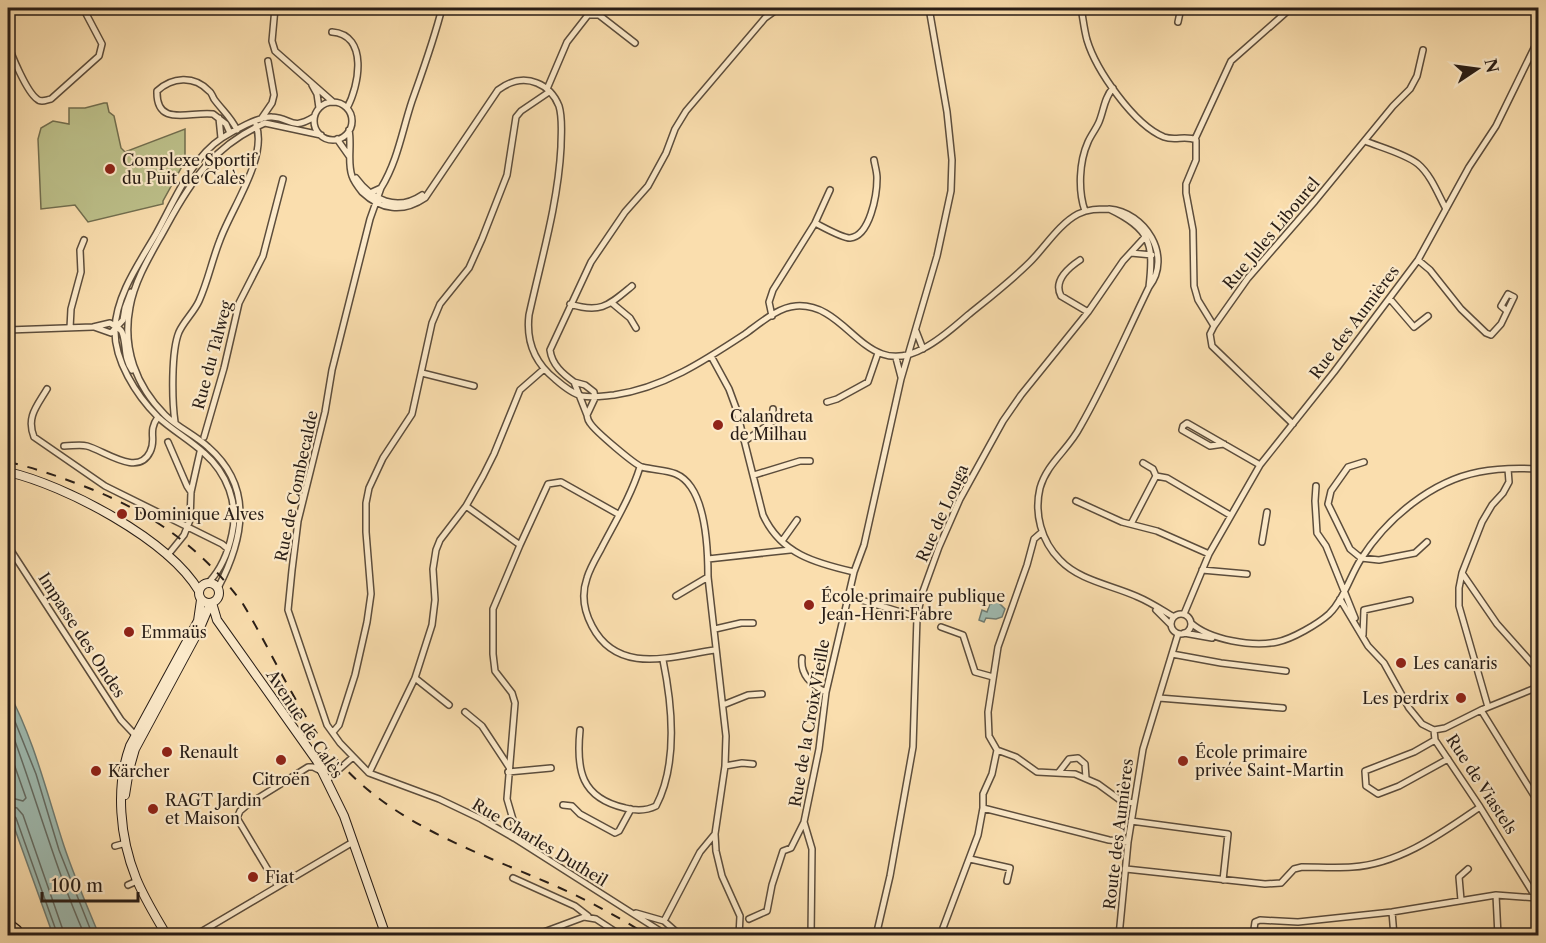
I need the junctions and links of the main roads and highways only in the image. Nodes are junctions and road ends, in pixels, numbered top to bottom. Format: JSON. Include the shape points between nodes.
{"nodes":[{"id":1,"x":8,"y":472,"type":"edge"},
{"id":2,"x":204,"y":586,"type":"junction"},
{"id":3,"x":201,"y":600,"type":"junction"},
{"id":4,"x":211,"y":603,"type":"junction"},
{"id":5,"x":123,"y":824,"type":"junction"},
{"id":6,"x":9,"y":926,"type":"edge"},
{"id":7,"x":18,"y":936,"type":"edge"},
{"id":8,"x":167,"y":936,"type":"edge"},
{"id":9,"x":386,"y":936,"type":"edge"}],
"edges":[{"from":1,"to":2,"type":"main road","via":[[83,500],[143,536]]},
{"from":2,"to":3,"type":"main road"},
{"from":2,"to":4,"type":"main road","via":[[218,588],[219,597]]},
{"from":3,"to":4,"type":"main road"},
{"from":3,"to":5,"type":"main road","via":[[200,614],[122,770]]},
{"from":4,"to":5,"type":"main road","via":[[139,742],[129,770]]},
{"from":4,"to":9,"type":"main road","name":"Avenue de Calès","via":[[217,620],[327,780]]},
{"from":5,"to":8,"type":"main road","via":[[137,881]]},
{"from":6,"to":7,"type":"main road"}]}
